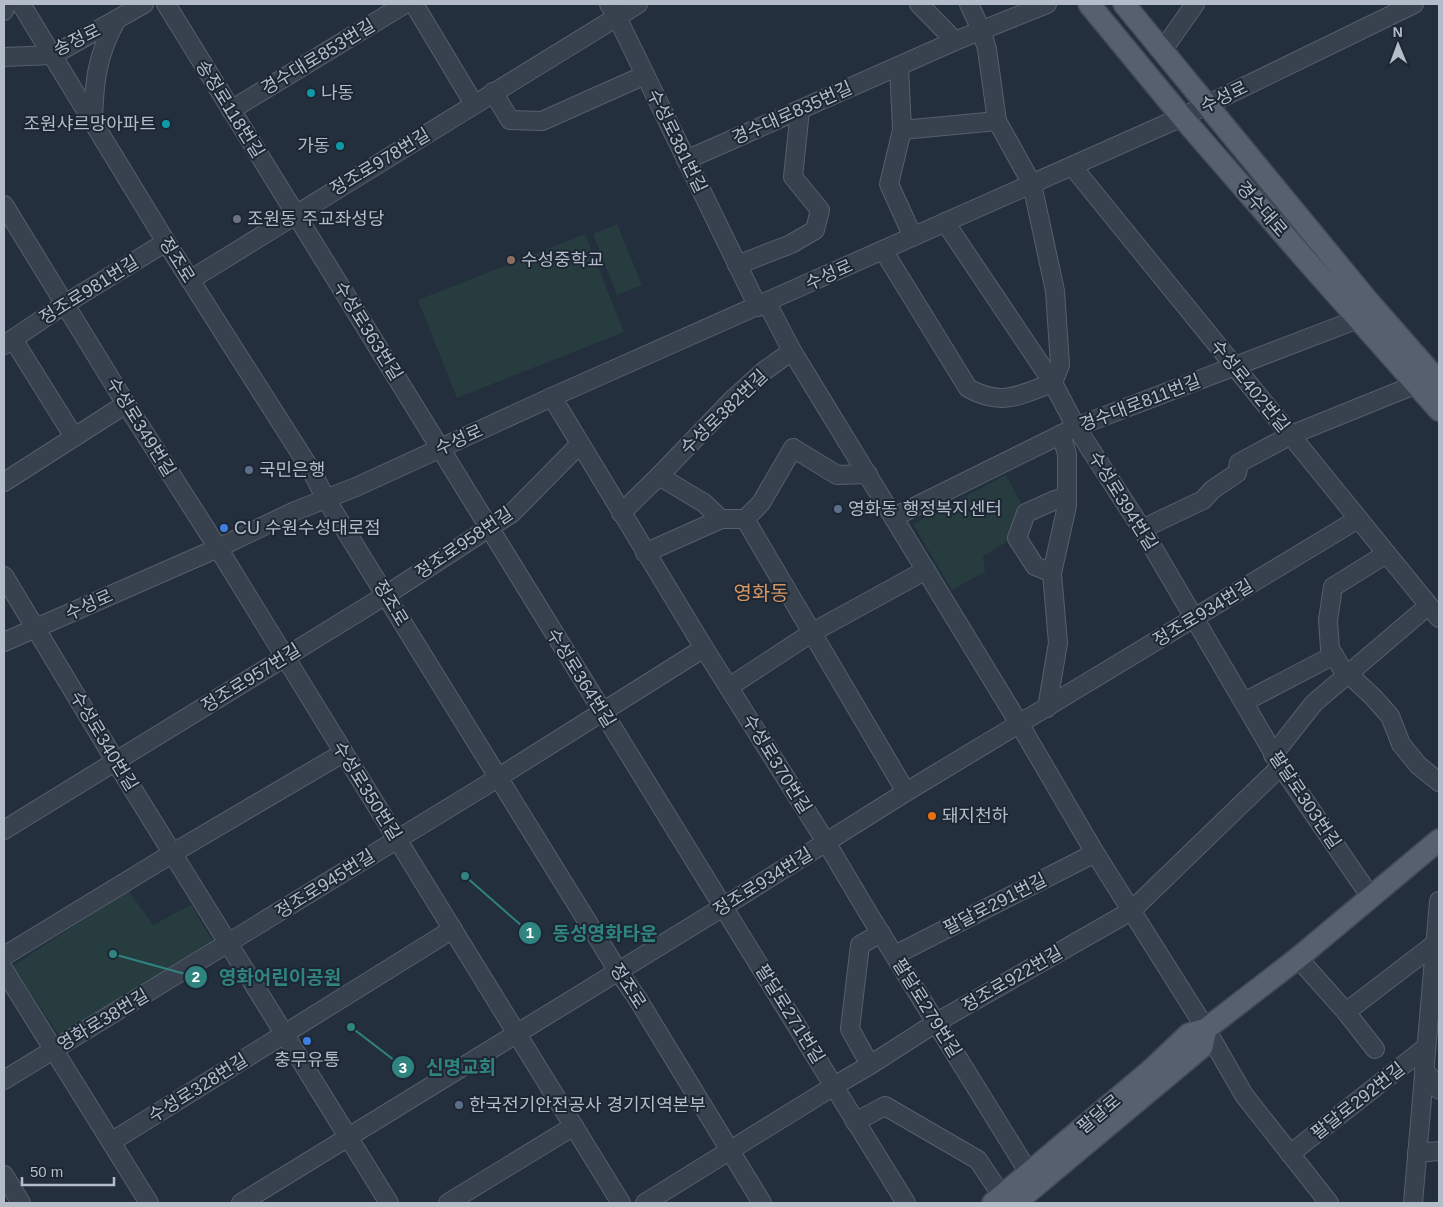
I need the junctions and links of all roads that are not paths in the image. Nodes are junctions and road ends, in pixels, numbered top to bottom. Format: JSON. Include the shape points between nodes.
{"nodes":[{"id":1,"x":6,"y":4,"type":"edge"},
{"id":2,"x":21,"y":4,"type":"edge"},
{"id":3,"x":144,"y":4,"type":"edge"},
{"id":4,"x":166,"y":4,"type":"edge"},
{"id":5,"x":405,"y":4,"type":"edge"},
{"id":6,"x":414,"y":4,"type":"edge"},
{"id":7,"x":638,"y":4,"type":"edge"},
{"id":8,"x":919,"y":4,"type":"edge"},
{"id":9,"x":970,"y":4,"type":"edge"},
{"id":10,"x":1047,"y":4,"type":"edge"},
{"id":11,"x":1089,"y":4,"type":"edge"},
{"id":12,"x":1124,"y":4,"type":"edge"},
{"id":13,"x":1194,"y":4,"type":"edge"},
{"id":14,"x":1414,"y":4,"type":"edge"},
{"id":15,"x":613,"y":10,"type":"edge"},
{"id":16,"x":4,"y":11,"type":"edge"},
{"id":17,"x":117,"y":20,"type":"junction"},
{"id":18,"x":981,"y":30,"type":"junction"},
{"id":19,"x":955,"y":41,"type":"junction"},
{"id":20,"x":1162,"y":51,"type":"junction"},
{"id":21,"x":53,"y":55,"type":"junction"},
{"id":22,"x":4,"y":57,"type":"edge"},
{"id":23,"x":899,"y":66,"type":"junction"},
{"id":24,"x":646,"y":75,"type":"junction"},
{"id":25,"x":493,"y":92,"type":"junction"},
{"id":26,"x":474,"y":104,"type":"junction"},
{"id":27,"x":1206,"y":106,"type":"junction"},
{"id":28,"x":231,"y":110,"type":"junction"},
{"id":29,"x":800,"y":110,"type":"junction"},
{"id":30,"x":1182,"y":117,"type":"junction"},
{"id":31,"x":996,"y":121,"type":"junction"},
{"id":32,"x":93,"y":122,"type":"junction"},
{"id":33,"x":902,"y":130,"type":"junction"},
{"id":34,"x":686,"y":160,"type":"junction"},
{"id":35,"x":1072,"y":166,"type":"junction"},
{"id":36,"x":1032,"y":184,"type":"junction"},
{"id":37,"x":4,"y":205,"type":"edge"},
{"id":38,"x":295,"y":214,"type":"junction"},
{"id":39,"x":945,"y":222,"type":"junction"},
{"id":40,"x":914,"y":236,"type":"junction"},
{"id":41,"x":166,"y":242,"type":"junction"},
{"id":42,"x":883,"y":250,"type":"junction"},
{"id":43,"x":737,"y":265,"type":"junction"},
{"id":44,"x":190,"y":280,"type":"junction"},
{"id":45,"x":65,"y":304,"type":"junction"},
{"id":46,"x":762,"y":304,"type":"junction"},
{"id":47,"x":1358,"y":318,"type":"junction"},
{"id":48,"x":8,"y":342,"type":"edge"},
{"id":49,"x":792,"y":351,"type":"junction"},
{"id":50,"x":1235,"y":367,"type":"junction"},
{"id":51,"x":1439,"y":382,"type":"edge"},
{"id":52,"x":1053,"y":383,"type":"junction"},
{"id":53,"x":1417,"y":384,"type":"junction"},
{"id":54,"x":552,"y":398,"type":"junction"},
{"id":55,"x":126,"y":404,"type":"junction"},
{"id":56,"x":1439,"y":410,"type":"edge"},
{"id":57,"x":1068,"y":431,"type":"junction"},
{"id":58,"x":1291,"y":435,"type":"junction"},
{"id":59,"x":74,"y":437,"type":"junction"},
{"id":60,"x":580,"y":444,"type":"junction"},
{"id":61,"x":440,"y":448,"type":"junction"},
{"id":62,"x":868,"y":474,"type":"junction"},
{"id":63,"x":660,"y":476,"type":"junction"},
{"id":64,"x":4,"y":482,"type":"edge"},
{"id":65,"x":1067,"y":497,"type":"junction"},
{"id":66,"x":326,"y":498,"type":"junction"},
{"id":67,"x":621,"y":513,"type":"junction"},
{"id":68,"x":894,"y":517,"type":"junction"},
{"id":69,"x":720,"y":519,"type":"junction"},
{"id":70,"x":745,"y":519,"type":"junction"},
{"id":71,"x":1358,"y":519,"type":"junction"},
{"id":72,"x":489,"y":528,"type":"junction"},
{"id":73,"x":1142,"y":528,"type":"junction"},
{"id":74,"x":218,"y":548,"type":"junction"},
{"id":75,"x":645,"y":552,"type":"junction"},
{"id":76,"x":1386,"y":554,"type":"junction"},
{"id":77,"x":926,"y":570,"type":"junction"},
{"id":78,"x":1052,"y":573,"type":"junction"},
{"id":79,"x":4,"y":576,"type":"edge"},
{"id":80,"x":386,"y":595,"type":"junction"},
{"id":81,"x":1434,"y":612,"type":"edge"},
{"id":82,"x":1194,"y":618,"type":"junction"},
{"id":83,"x":35,"y":628,"type":"junction"},
{"id":84,"x":813,"y":632,"type":"junction"},
{"id":85,"x":4,"y":642,"type":"edge"},
{"id":86,"x":704,"y":648,"type":"junction"},
{"id":87,"x":1334,"y":655,"type":"junction"},
{"id":88,"x":284,"y":656,"type":"junction"},
{"id":89,"x":1348,"y":674,"type":"junction"},
{"id":90,"x":728,"y":687,"type":"junction"},
{"id":91,"x":1244,"y":702,"type":"junction"},
{"id":92,"x":1047,"y":708,"type":"junction"},
{"id":93,"x":603,"y":712,"type":"junction"},
{"id":94,"x":1020,"y":724,"type":"junction"},
{"id":95,"x":343,"y":754,"type":"junction"},
{"id":96,"x":1277,"y":760,"type":"junction"},
{"id":97,"x":116,"y":762,"type":"junction"},
{"id":98,"x":498,"y":777,"type":"junction"},
{"id":99,"x":1439,"y":782,"type":"edge"},
{"id":100,"x":906,"y":792,"type":"junction"},
{"id":101,"x":4,"y":830,"type":"edge"},
{"id":102,"x":396,"y":840,"type":"junction"},
{"id":103,"x":1439,"y":840,"type":"edge"},
{"id":104,"x":826,"y":842,"type":"junction"},
{"id":105,"x":1095,"y":852,"type":"junction"},
{"id":106,"x":173,"y":853,"type":"junction"},
{"id":107,"x":1370,"y":896,"type":"junction"},
{"id":108,"x":1439,"y":901,"type":"edge"},
{"id":109,"x":723,"y":907,"type":"junction"},
{"id":110,"x":1132,"y":911,"type":"junction"},
{"id":111,"x":452,"y":929,"type":"junction"},
{"id":112,"x":881,"y":933,"type":"junction"},
{"id":113,"x":1436,"y":943,"type":"junction"},
{"id":114,"x":228,"y":944,"type":"junction"},
{"id":115,"x":895,"y":955,"type":"junction"},
{"id":116,"x":4,"y":956,"type":"edge"},
{"id":117,"x":1298,"y":958,"type":"junction"},
{"id":118,"x":1436,"y":966,"type":"edge"},
{"id":119,"x":4,"y":970,"type":"edge"},
{"id":120,"x":618,"y":972,"type":"junction"},
{"id":121,"x":1346,"y":1012,"type":"junction"},
{"id":122,"x":937,"y":1022,"type":"junction"},
{"id":123,"x":1206,"y":1029,"type":"junction"},
{"id":124,"x":518,"y":1034,"type":"junction"},
{"id":125,"x":285,"y":1035,"type":"junction"},
{"id":126,"x":1431,"y":1037,"type":"edge"},
{"id":127,"x":54,"y":1049,"type":"junction"},
{"id":128,"x":1375,"y":1049,"type":"dead end"},
{"id":129,"x":870,"y":1065,"type":"junction"},
{"id":130,"x":1424,"y":1069,"type":"junction"},
{"id":131,"x":4,"y":1080,"type":"edge"},
{"id":132,"x":834,"y":1086,"type":"junction"},
{"id":133,"x":1439,"y":1090,"type":"edge"},
{"id":134,"x":855,"y":1122,"type":"junction"},
{"id":135,"x":574,"y":1126,"type":"junction"},
{"id":136,"x":348,"y":1138,"type":"junction"},
{"id":137,"x":111,"y":1142,"type":"junction"},
{"id":138,"x":730,"y":1151,"type":"junction"},
{"id":139,"x":1439,"y":1151,"type":"edge"},
{"id":140,"x":1417,"y":1153,"type":"junction"},
{"id":141,"x":1290,"y":1154,"type":"junction"},
{"id":142,"x":1029,"y":1173,"type":"junction"},
{"id":143,"x":4,"y":1175,"type":"edge"},
{"id":144,"x":1003,"y":1201,"type":"edge"},
{"id":145,"x":21,"y":1203,"type":"edge"},
{"id":146,"x":149,"y":1203,"type":"edge"},
{"id":147,"x":241,"y":1203,"type":"edge"},
{"id":148,"x":389,"y":1203,"type":"edge"},
{"id":149,"x":448,"y":1203,"type":"edge"},
{"id":150,"x":621,"y":1203,"type":"edge"},
{"id":151,"x":645,"y":1203,"type":"edge"},
{"id":152,"x":762,"y":1203,"type":"edge"},
{"id":153,"x":906,"y":1203,"type":"edge"},
{"id":154,"x":1329,"y":1203,"type":"edge"},
{"id":155,"x":1413,"y":1203,"type":"edge"}],
"edges":[{"from":1,"to":16,"type":"street"},
{"from":2,"to":21,"type":"street","name":"정조로"},
{"from":3,"to":17,"type":"street","name":"송정로"},
{"from":4,"to":28,"type":"street","name":"송정로118번길"},
{"from":5,"to":28,"type":"street","name":"경수대로853번길"},
{"from":6,"to":26,"type":"street"},
{"from":7,"to":15,"type":"street","name":"정조로978번길"},
{"from":8,"to":19,"type":"street"},
{"from":9,"to":18,"type":"street"},
{"from":10,"to":18,"type":"street","name":"경수대로835번길"},
{"from":11,"to":30,"type":"main road","name":"경수대로"},
{"from":12,"to":20,"type":"main road","name":"경수대로"},
{"from":13,"to":20,"type":"street"},
{"from":14,"to":27,"type":"street","name":"수성로"},
{"from":15,"to":24,"type":"street","name":"수성로381번길"},
{"from":15,"to":25,"type":"street","name":"정조로978번길"},
{"from":17,"to":21,"type":"street","name":"송정로"},
{"from":17,"to":32,"type":"street","via":[[101,52],[96,72]]},
{"from":18,"to":19,"type":"street","name":"경수대로835번길"},
{"from":18,"to":31,"type":"street","via":[[987,49]]},
{"from":19,"to":23,"type":"street","name":"경수대로835번길"},
{"from":20,"to":27,"type":"main road","name":"경수대로"},
{"from":21,"to":22,"type":"street","name":"송정로"},
{"from":21,"to":32,"type":"street","name":"정조로"},
{"from":23,"to":29,"type":"street","name":"경수대로835번길"},
{"from":23,"to":33,"type":"street"},
{"from":24,"to":25,"type":"street","via":[[542,121],[510,120]]},
{"from":24,"to":34,"type":"street","name":"수성로381번길"},
{"from":25,"to":26,"type":"street","name":"정조로978번길"},
{"from":26,"to":38,"type":"street","name":"정조로978번길"},
{"from":27,"to":30,"type":"street","name":"수성로"},
{"from":27,"to":51,"type":"main road","name":"경수대로"},
{"from":28,"to":38,"type":"street","name":"송정로118번길"},
{"from":29,"to":34,"type":"street","name":"경수대로835번길"},
{"from":29,"to":43,"type":"street","via":[[793,177],[820,210],[815,230],[791,244]]},
{"from":30,"to":35,"type":"street","name":"수성로"},
{"from":30,"to":47,"type":"main road","name":"경수대로"},
{"from":31,"to":33,"type":"street"},
{"from":31,"to":36,"type":"street"},
{"from":32,"to":41,"type":"street","name":"정조로"},
{"from":33,"to":40,"type":"street","via":[[889,184]]},
{"from":34,"to":43,"type":"street","name":"수성로381번길"},
{"from":35,"to":36,"type":"street","name":"수성로"},
{"from":35,"to":50,"type":"street","name":"수성로402번길"},
{"from":36,"to":39,"type":"street","name":"수성로"},
{"from":36,"to":52,"type":"street","via":[[1055,291],[1060,365]]},
{"from":37,"to":45,"type":"street","name":"수성로349번길"},
{"from":38,"to":44,"type":"street","name":"정조로978번길"},
{"from":38,"to":61,"type":"street","name":"수성로363번길"},
{"from":39,"to":40,"type":"street","name":"수성로"},
{"from":39,"to":52,"type":"street","name":"수성로394번길"},
{"from":40,"to":42,"type":"street","name":"수성로"},
{"from":41,"to":44,"type":"street","name":"정조로"},
{"from":41,"to":45,"type":"street","name":"정조로981번길"},
{"from":42,"to":46,"type":"street","name":"수성로"},
{"from":42,"to":52,"type":"street","via":[[968,388],[997,399]]},
{"from":43,"to":46,"type":"street","name":"수성로381번길"},
{"from":44,"to":66,"type":"street","name":"정조로"},
{"from":45,"to":48,"type":"street","name":"정조로981번길"},
{"from":45,"to":55,"type":"street","name":"수성로349번길"},
{"from":46,"to":49,"type":"street"},
{"from":46,"to":54,"type":"street","name":"수성로"},
{"from":47,"to":50,"type":"street","name":"경수대로811번길"},
{"from":47,"to":53,"type":"main road","name":"경수대로"},
{"from":48,"to":59,"type":"street","name":"정조로981번길"},
{"from":49,"to":62,"type":"street"},
{"from":49,"to":63,"type":"street","name":"수성로382번길","via":[[732,400]]},
{"from":50,"to":57,"type":"street","name":"경수대로811번길"},
{"from":50,"to":58,"type":"street","name":"수성로402번길"},
{"from":52,"to":57,"type":"street","name":"수성로394번길"},
{"from":53,"to":56,"type":"main road","name":"경수대로"},
{"from":53,"to":58,"type":"street"},
{"from":54,"to":60,"type":"street","name":"수성로370번길"},
{"from":54,"to":61,"type":"street","name":"수성로"},
{"from":55,"to":59,"type":"street"},
{"from":55,"to":74,"type":"street","name":"수성로349번길"},
{"from":57,"to":65,"type":"street","name":"경수대로811번길"},
{"from":57,"to":68,"type":"street","name":"경수대로811번길"},
{"from":57,"to":73,"type":"street","name":"수성로394번길"},
{"from":58,"to":71,"type":"street","name":"수성로402번길"},
{"from":58,"to":73,"type":"street","via":[[1239,463],[1237,474],[1203,500]]},
{"from":59,"to":64,"type":"street"},
{"from":60,"to":67,"type":"street","name":"수성로370번길"},
{"from":60,"to":72,"type":"street","name":"정조로958번길","via":[[512,513]]},
{"from":61,"to":66,"type":"street","name":"수성로"},
{"from":61,"to":72,"type":"street","name":"수성로364번길"},
{"from":62,"to":68,"type":"street"},
{"from":62,"to":70,"type":"street","via":[[837,475],[793,448],[761,502]]},
{"from":63,"to":67,"type":"street"},
{"from":63,"to":69,"type":"street","via":[[704,503]]},
{"from":65,"to":78,"type":"street","name":"경수대로811번길"},
{"from":65,"to":78,"type":"street","via":[[1026,513],[1017,538],[1035,566]]},
{"from":66,"to":74,"type":"street","name":"수성로"},
{"from":66,"to":80,"type":"street","name":"정조로"},
{"from":67,"to":75,"type":"street","name":"수성로370번길"},
{"from":68,"to":77,"type":"street"},
{"from":69,"to":70,"type":"street"},
{"from":69,"to":75,"type":"street"},
{"from":70,"to":84,"type":"street"},
{"from":71,"to":76,"type":"street","name":"수성로402번길"},
{"from":71,"to":82,"type":"street","name":"정조로934번길"},
{"from":72,"to":80,"type":"street","name":"정조로958번길"},
{"from":72,"to":93,"type":"street","name":"수성로364번길"},
{"from":73,"to":82,"type":"street","name":"수성로394번길"},
{"from":74,"to":83,"type":"street","name":"수성로"},
{"from":74,"to":88,"type":"street","name":"수성로350번길"},
{"from":75,"to":86,"type":"street","name":"수성로370번길"},
{"from":76,"to":81,"type":"street","name":"수성로402번길"},
{"from":76,"to":87,"type":"street","via":[[1334,587],[1328,620],[1330,649]]},
{"from":77,"to":84,"type":"street"},
{"from":77,"to":94,"type":"street"},
{"from":78,"to":92,"type":"street","via":[[1058,643]]},
{"from":79,"to":83,"type":"street","name":"수성로340번길"},
{"from":80,"to":88,"type":"street","name":"정조로957번길"},
{"from":80,"to":98,"type":"street","name":"정조로"},
{"from":81,"to":89,"type":"street","name":"수성로402번길"},
{"from":82,"to":91,"type":"street","name":"팔달로303번길"},
{"from":82,"to":92,"type":"street","name":"정조로934번길"},
{"from":83,"to":85,"type":"street","name":"수성로"},
{"from":83,"to":97,"type":"street","name":"수성로340번길"},
{"from":84,"to":90,"type":"street"},
{"from":84,"to":100,"type":"street"},
{"from":86,"to":90,"type":"street","name":"수성로370번길"},
{"from":86,"to":93,"type":"street","name":"정조로945번길"},
{"from":87,"to":89,"type":"street"},
{"from":87,"to":91,"type":"street"},
{"from":88,"to":95,"type":"street","name":"수성로350번길"},
{"from":88,"to":97,"type":"street","name":"정조로957번길"},
{"from":89,"to":96,"type":"street","name":"수성로402번길","via":[[1314,703]]},
{"from":89,"to":99,"type":"street","via":[[1390,716],[1401,744],[1418,765]]},
{"from":90,"to":104,"type":"street","name":"수성로370번길"},
{"from":91,"to":96,"type":"street","name":"팔달로303번길"},
{"from":92,"to":94,"type":"street","name":"정조로934번길"},
{"from":93,"to":98,"type":"street","name":"정조로945번길"},
{"from":93,"to":109,"type":"street","name":"수성로364번길"},
{"from":94,"to":100,"type":"street","name":"정조로934번길"},
{"from":94,"to":105,"type":"street"},
{"from":95,"to":102,"type":"street","name":"수성로350번길"},
{"from":95,"to":106,"type":"street"},
{"from":96,"to":107,"type":"street","name":"팔달로303번길"},
{"from":96,"to":110,"type":"street"},
{"from":97,"to":101,"type":"street","name":"정조로957번길"},
{"from":97,"to":106,"type":"street","name":"수성로340번길"},
{"from":98,"to":102,"type":"street","name":"정조로945번길"},
{"from":98,"to":120,"type":"street","name":"정조로"},
{"from":100,"to":104,"type":"street","name":"정조로934번길"},
{"from":102,"to":111,"type":"street","name":"수성로350번길"},
{"from":102,"to":114,"type":"street","name":"정조로945번길"},
{"from":103,"to":107,"type":"main road","name":"팔달로"},
{"from":104,"to":109,"type":"street","name":"정조로934번길"},
{"from":104,"to":112,"type":"street","name":"팔달로279번길"},
{"from":105,"to":110,"type":"street"},
{"from":105,"to":115,"type":"street","name":"팔달로291번길"},
{"from":106,"to":114,"type":"street","name":"수성로340번길"},
{"from":106,"to":116,"type":"street"},
{"from":107,"to":117,"type":"main road","name":"팔달로"},
{"from":108,"to":113,"type":"street"},
{"from":109,"to":120,"type":"street","name":"정조로934번길"},
{"from":109,"to":132,"type":"street","name":"팔달로271번길"},
{"from":110,"to":122,"type":"street","name":"정조로922번길"},
{"from":110,"to":123,"type":"street"},
{"from":111,"to":124,"type":"street","name":"수성로350번길"},
{"from":111,"to":125,"type":"street"},
{"from":112,"to":115,"type":"street","name":"팔달로279번길"},
{"from":112,"to":129,"type":"street","via":[[860,945],[850,1029]]},
{"from":113,"to":118,"type":"street"},
{"from":113,"to":121,"type":"street"},
{"from":114,"to":125,"type":"street","name":"수성로340번길"},
{"from":114,"to":127,"type":"street","name":"영화로38번길"},
{"from":115,"to":122,"type":"street","name":"팔달로279번길"},
{"from":117,"to":121,"type":"street"},
{"from":117,"to":123,"type":"main road","name":"팔달로"},
{"from":118,"to":126,"type":"street"},
{"from":119,"to":127,"type":"street"},
{"from":120,"to":124,"type":"street","name":"정조로934번길"},
{"from":120,"to":138,"type":"street","name":"정조로"},
{"from":121,"to":128,"type":"street"},
{"from":122,"to":129,"type":"street","name":"정조로922번길"},
{"from":122,"to":142,"type":"street","name":"팔달로279번길"},
{"from":123,"to":141,"type":"street","via":[[1244,1095]]},
{"from":123,"to":142,"type":"main road","name":"팔달로","via":[[1189,1034]]},
{"from":123,"to":144,"type":"main road","name":"팔달로","via":[[1202,1047],[1043,1181]]},
{"from":124,"to":135,"type":"street","name":"수성로350번길"},
{"from":124,"to":136,"type":"street","name":"정조로934번길"},
{"from":125,"to":136,"type":"street","name":"수성로340번길"},
{"from":125,"to":137,"type":"street","name":"수성로328번길"},
{"from":126,"to":130,"type":"street"},
{"from":126,"to":141,"type":"street","name":"팔달로292번길"},
{"from":127,"to":131,"type":"street","name":"영화로38번길"},
{"from":127,"to":137,"type":"street"},
{"from":129,"to":132,"type":"street","name":"정조로922번길"},
{"from":130,"to":133,"type":"street"},
{"from":130,"to":140,"type":"street"},
{"from":132,"to":134,"type":"street","name":"팔달로271번길"},
{"from":132,"to":138,"type":"street","name":"정조로922번길"},
{"from":134,"to":144,"type":"street","via":[[885,1106],[978,1160]]},
{"from":134,"to":153,"type":"street","name":"팔달로271번길"},
{"from":135,"to":149,"type":"street"},
{"from":135,"to":150,"type":"street","name":"수성로350번길"},
{"from":136,"to":147,"type":"street","name":"정조로934번길"},
{"from":136,"to":148,"type":"street","name":"수성로340번길"},
{"from":137,"to":146,"type":"street"},
{"from":138,"to":151,"type":"street","name":"정조로922번길"},
{"from":138,"to":152,"type":"street","name":"정조로"},
{"from":139,"to":140,"type":"street"},
{"from":140,"to":155,"type":"street"},
{"from":141,"to":154,"type":"street"},
{"from":142,"to":144,"type":"main road","name":"팔달로"},
{"from":143,"to":145,"type":"street"}]}
